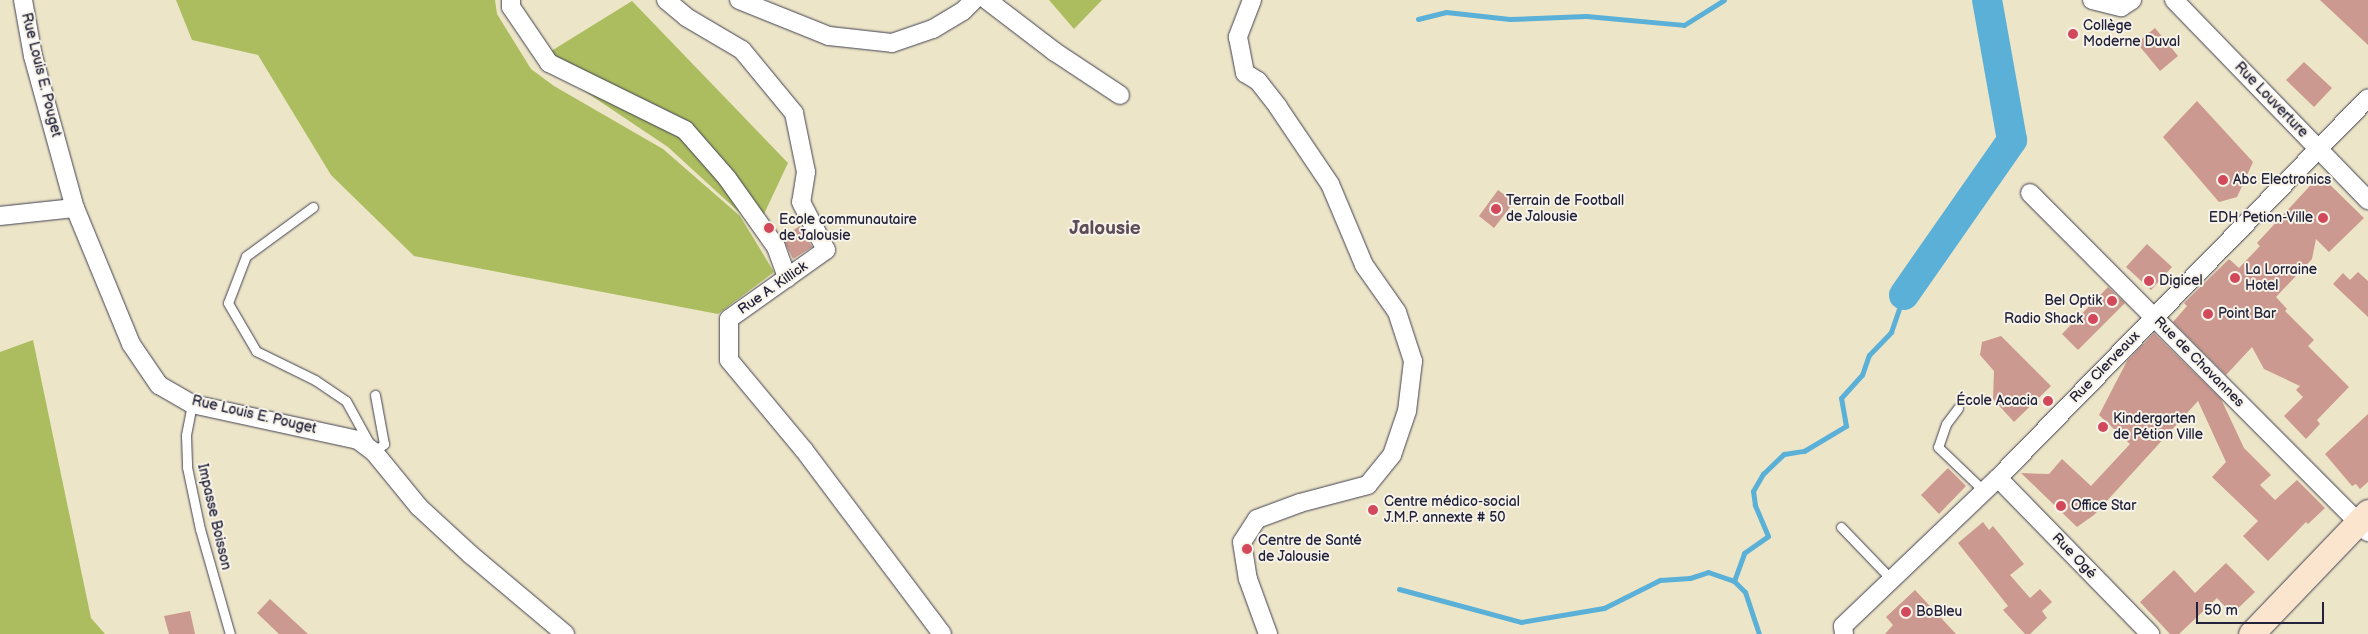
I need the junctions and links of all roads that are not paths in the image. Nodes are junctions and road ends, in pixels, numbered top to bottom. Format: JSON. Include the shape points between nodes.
{"nodes":[{"id":1,"x":23,"y":0,"type":"edge"},
{"id":2,"x":511,"y":0,"type":"edge"},
{"id":3,"x":666,"y":0,"type":"edge"},
{"id":4,"x":739,"y":0,"type":"edge"},
{"id":5,"x":974,"y":0,"type":"edge"},
{"id":6,"x":987,"y":0,"type":"edge"},
{"id":7,"x":1252,"y":0,"type":"edge"},
{"id":8,"x":2092,"y":0,"type":"edge"},
{"id":9,"x":2132,"y":0,"type":"edge"},
{"id":10,"x":2174,"y":0,"type":"edge"},
{"id":11,"x":1120,"y":95,"type":"dead end"},
{"id":12,"x":2368,"y":98,"type":"edge"},
{"id":13,"x":2318,"y":149,"type":"junction"},
{"id":14,"x":2030,"y":193,"type":"dead end"},
{"id":15,"x":2368,"y":200,"type":"edge"},
{"id":16,"x":313,"y":207,"type":"dead end"},
{"id":17,"x":75,"y":208,"type":"junction"},
{"id":18,"x":0,"y":216,"type":"edge"},
{"id":19,"x":787,"y":278,"type":"junction"},
{"id":20,"x":2153,"y":316,"type":"junction"},
{"id":21,"x":375,"y":395,"type":"dead end"},
{"id":22,"x":192,"y":404,"type":"junction"},
{"id":23,"x":1958,"y":408,"type":"dead end"},
{"id":24,"x":374,"y":452,"type":"junction"},
{"id":25,"x":1998,"y":478,"type":"junction"},
{"id":26,"x":1984,"y":491,"type":"junction"},
{"id":27,"x":2365,"y":522,"type":"edge"},
{"id":28,"x":1841,"y":527,"type":"dead end"},
{"id":29,"x":1890,"y":578,"type":"junction"},
{"id":30,"x":230,"y":634,"type":"edge"},
{"id":31,"x":565,"y":634,"type":"edge"},
{"id":32,"x":942,"y":634,"type":"edge"},
{"id":33,"x":1268,"y":634,"type":"edge"},
{"id":34,"x":1844,"y":634,"type":"edge"},
{"id":35,"x":2150,"y":634,"type":"edge"},
{"id":36,"x":2251,"y":634,"type":"edge"}],
"edges":[{"from":1,"to":17,"type":"street","name":"Rue Louis E. Pouget","via":[[33,56]]},
{"from":2,"to":19,"type":"street","via":[[511,7],[549,63],[685,130],[727,178],[776,247]]},
{"from":3,"to":19,"type":"street","name":"Rue A. Killick","via":[[686,18],[742,50],[794,113],[806,172],[801,202],[826,250]]},
{"from":4,"to":5,"type":"street","via":[[829,36],[892,43],[933,29],[964,11]]},
{"from":6,"to":11,"type":"street"},
{"from":7,"to":33,"type":"street","via":[[1238,37],[1245,73],[1258,81],[1278,107],[1330,184],[1364,264],[1397,312],[1413,361],[1407,411],[1392,455],[1368,485],[1257,518],[1242,542],[1248,579]]},
{"from":8,"to":9,"type":"street","via":[[2121,7]]},
{"from":10,"to":13,"type":"street","name":"Rue Louverture"},
{"from":12,"to":13,"type":"street","name":"Rue Clerveaux"},
{"from":13,"to":15,"type":"street","name":"Rue Louverture"},
{"from":13,"to":20,"type":"street","name":"Rue Clerveaux"},
{"from":14,"to":20,"type":"street","name":"Rue de Chavannes"},
{"from":16,"to":24,"type":"lane","via":[[246,256],[228,303],[256,351],[315,380],[346,401]]},
{"from":17,"to":18,"type":"street"},
{"from":17,"to":22,"type":"street","name":"Rue Louis E. Pouget","via":[[131,344],[159,385]]},
{"from":19,"to":32,"type":"street","name":"Rue A. Killick","via":[[729,319],[729,360],[804,450]]},
{"from":20,"to":25,"type":"street","name":"Rue Clerveaux"},
{"from":20,"to":27,"type":"street","name":"Rue de Chavannes"},
{"from":21,"to":24,"type":"lane","via":[[384,444]]},
{"from":22,"to":24,"type":"street","name":"Rue Louis E. Pouget","via":[[358,440]]},
{"from":22,"to":30,"type":"lane","name":"Impasse Boisson","via":[[186,435],[188,467],[200,529]]},
{"from":23,"to":26,"type":"lane","via":[[1946,424],[1938,447]]},
{"from":24,"to":31,"type":"street","name":"Rue Louis E. Pouget","via":[[419,507]]},
{"from":25,"to":26,"type":"street","name":"Rue Clerveaux"},
{"from":25,"to":35,"type":"street","name":"Rue Ogé"},
{"from":26,"to":29,"type":"street","name":"Rue Clerveaux"},
{"from":27,"to":36,"type":"main road"},
{"from":28,"to":29,"type":"lane"},
{"from":29,"to":34,"type":"street","name":"Rue Clerveaux","via":[[1843,626]]}]}
